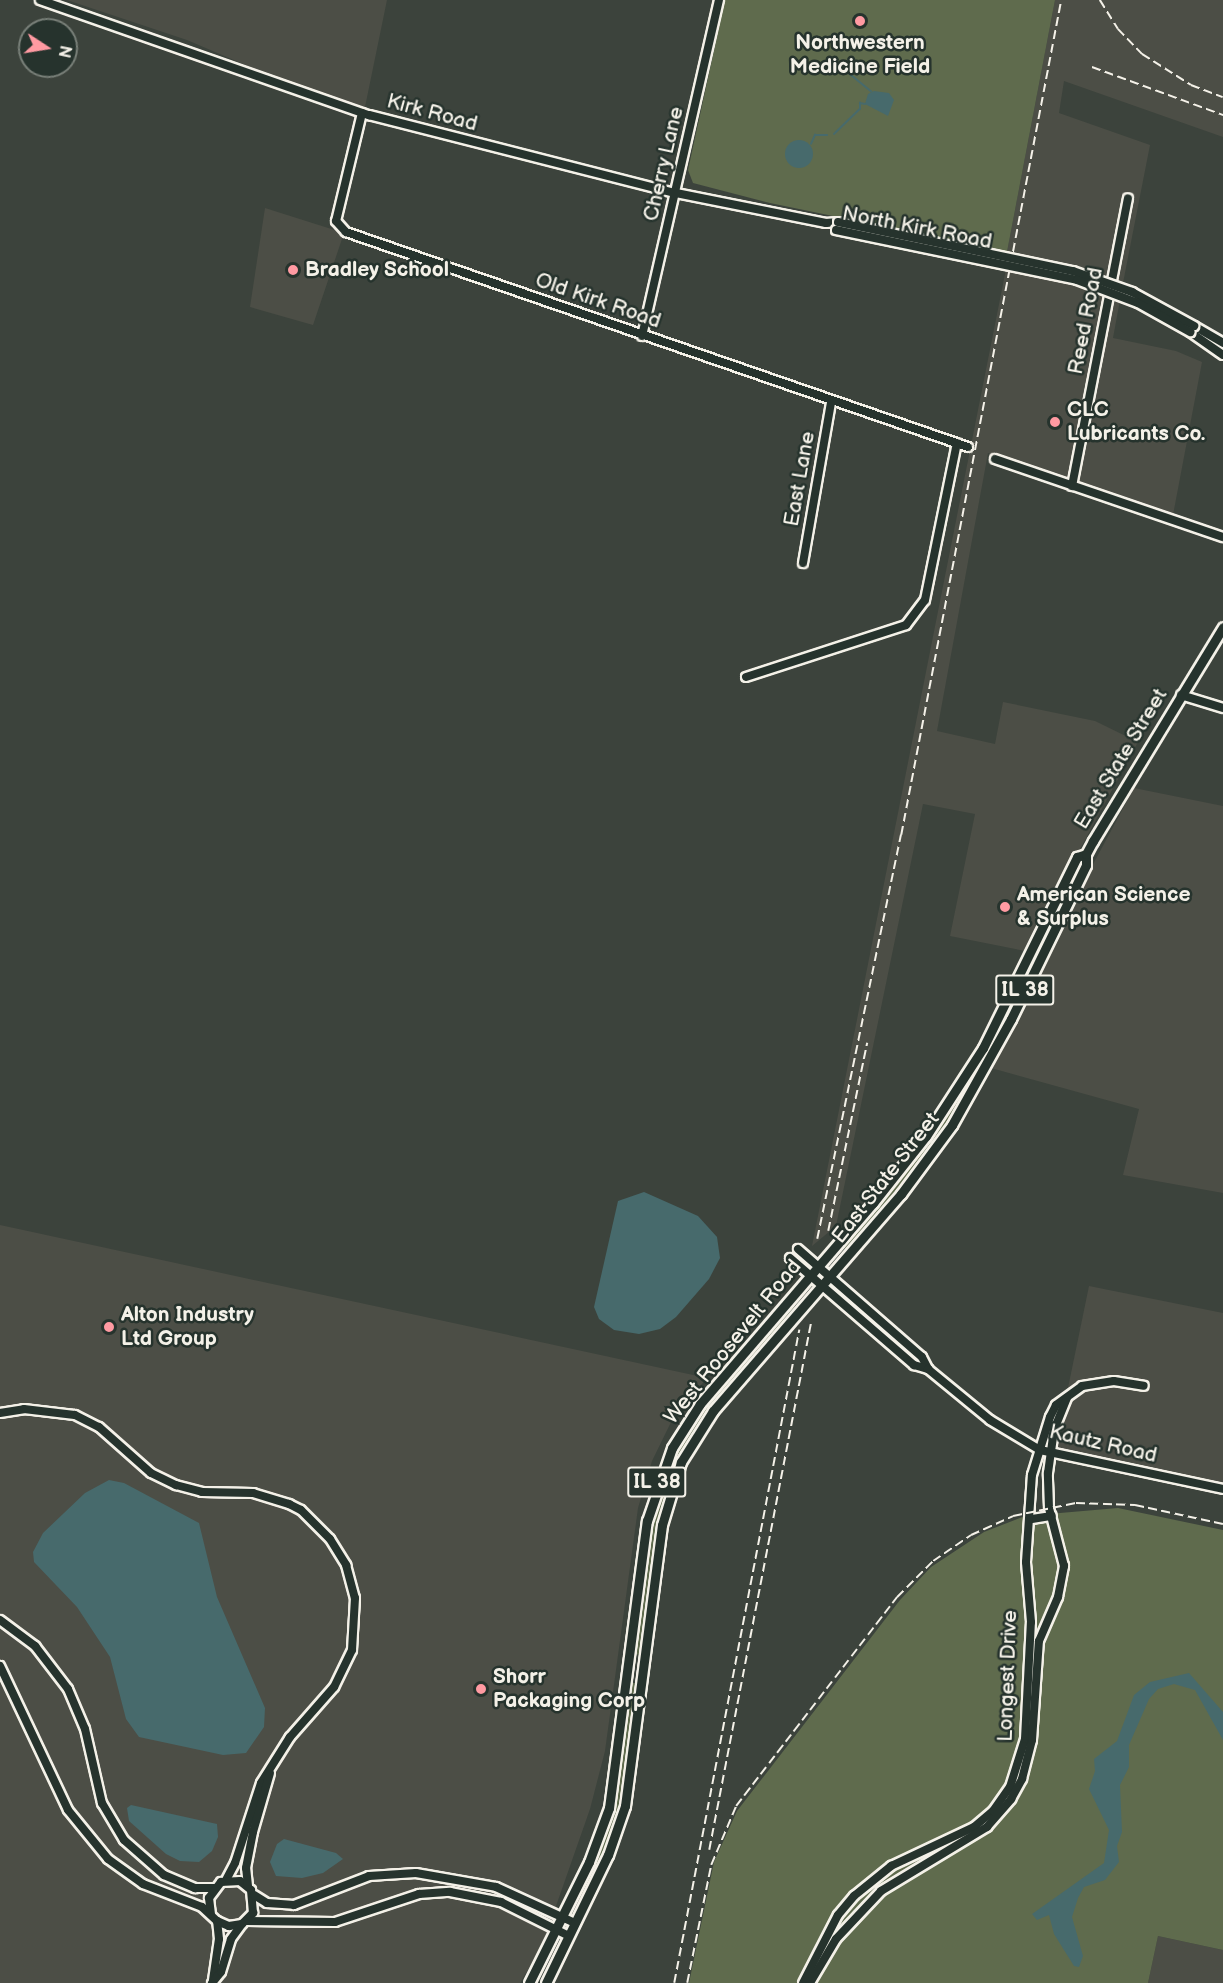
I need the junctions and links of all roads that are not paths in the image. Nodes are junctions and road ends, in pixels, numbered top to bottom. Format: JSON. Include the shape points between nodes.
{"nodes":[{"id":1,"x":40,"y":0,"type":"edge"},
{"id":2,"x":719,"y":0,"type":"edge"},
{"id":3,"x":362,"y":113,"type":"junction"},
{"id":4,"x":676,"y":193,"type":"junction"},
{"id":5,"x":1128,"y":198,"type":"dead end"},
{"id":6,"x":826,"y":224,"type":"joint"},
{"id":7,"x":1192,"y":329,"type":"junction"},
{"id":8,"x":642,"y":336,"type":"junction"},
{"id":9,"x":1223,"y":343,"type":"edge"},
{"id":10,"x":1223,"y":355,"type":"edge"},
{"id":11,"x":831,"y":402,"type":"junction"},
{"id":12,"x":957,"y":443,"type":"junction"},
{"id":13,"x":968,"y":447,"type":"dead end"},
{"id":14,"x":994,"y":459,"type":"dead end"},
{"id":15,"x":1072,"y":486,"type":"junction"},
{"id":16,"x":1223,"y":537,"type":"edge"},
{"id":17,"x":803,"y":563,"type":"dead end"},
{"id":18,"x":1223,"y":627,"type":"edge"},
{"id":19,"x":746,"y":677,"type":"dead end"},
{"id":20,"x":1181,"y":694,"type":"junction"},
{"id":21,"x":1223,"y":708,"type":"edge"},
{"id":22,"x":1086,"y":854,"type":"junction"},
{"id":23,"x":798,"y":1250,"type":"dead end"},
{"id":24,"x":790,"y":1258,"type":"dead end"},
{"id":25,"x":818,"y":1267,"type":"junction"},
{"id":26,"x":811,"y":1275,"type":"junction"},
{"id":27,"x":830,"y":1276,"type":"junction"},
{"id":28,"x":822,"y":1285,"type":"junction"},
{"id":29,"x":928,"y":1369,"type":"junction"},
{"id":30,"x":1144,"y":1386,"type":"dead end"},
{"id":31,"x":1068,"y":1395,"type":"junction"},
{"id":32,"x":0,"y":1413,"type":"edge"},
{"id":33,"x":1040,"y":1450,"type":"junction"},
{"id":34,"x":1051,"y":1452,"type":"junction"},
{"id":35,"x":1223,"y":1489,"type":"edge"},
{"id":36,"x":1052,"y":1516,"type":"junction"},
{"id":37,"x":1032,"y":1519,"type":"junction"},
{"id":38,"x":0,"y":1620,"type":"edge"},
{"id":39,"x":0,"y":1666,"type":"edge"},
{"id":40,"x":270,"y":1773,"type":"junction"},
{"id":41,"x":226,"y":1880,"type":"junction"},
{"id":42,"x":248,"y":1887,"type":"junction"},
{"id":43,"x":214,"y":1888,"type":"junction"},
{"id":44,"x":254,"y":1895,"type":"junction"},
{"id":45,"x":214,"y":1917,"type":"junction"},
{"id":46,"x":561,"y":1917,"type":"junction"},
{"id":47,"x":244,"y":1923,"type":"junction"},
{"id":48,"x":575,"y":1923,"type":"junction"},
{"id":49,"x":556,"y":1929,"type":"junction"},
{"id":50,"x":569,"y":1936,"type":"junction"},
{"id":51,"x":213,"y":1981,"type":"edge"},
{"id":52,"x":529,"y":1983,"type":"edge"},
{"id":53,"x":546,"y":1983,"type":"edge"},
{"id":54,"x":803,"y":1983,"type":"edge"},
{"id":55,"x":810,"y":1983,"type":"edge"}],
"edges":[{"from":1,"to":3,"type":"street","name":"Kirk Road"},
{"from":2,"to":4,"type":"street","name":"Cherry Lane"},
{"from":3,"to":4,"type":"street","name":"Kirk Road"},
{"from":3,"to":8,"type":"street","name":"Old Kirk Road","via":[[336,221],[339,227]]},
{"from":4,"to":6,"type":"street","name":"Kirk Road"},
{"from":4,"to":8,"type":"street","name":"Cherry Lane"},
{"from":5,"to":15,"type":"street","name":"Reed Road"},
{"from":6,"to":7,"type":"street","name":"North Kirk Road","bridge":true,"via":[[1077,280]]},
{"from":7,"to":9,"type":"street","name":"North Kirk Road"},
{"from":7,"to":10,"type":"street","name":"North Kirk Road"},
{"from":8,"to":11,"type":"street","name":"Old Kirk Road"},
{"from":11,"to":12,"type":"street","name":"Old Kirk Road"},
{"from":11,"to":17,"type":"street","name":"East Lane"},
{"from":12,"to":13,"type":"street","name":"Old Kirk Road"},
{"from":12,"to":19,"type":"street","via":[[925,600],[906,625]]},
{"from":14,"to":15,"type":"street"},
{"from":15,"to":16,"type":"street"},
{"from":18,"to":20,"type":"main road","name":"East State Street","number":"IL 38"},
{"from":20,"to":21,"type":"street"},
{"from":20,"to":22,"type":"main road","name":"East State Street","number":"IL 38"},
{"from":22,"to":25,"type":"main road","name":"West Roosevelt Road","number":"IL 38","via":[[1077,857],[998,1018],[955,1093],[901,1170]]},
{"from":22,"to":27,"type":"main road","name":"East State Street","number":"IL 38","via":[[1086,865],[963,1107],[915,1176]]},
{"from":23,"to":25,"type":"street","name":"Kautz Road"},
{"from":24,"to":26,"type":"street","name":"Kautz Road"},
{"from":25,"to":26,"type":"main road","name":"West Roosevelt Road","number":"IL 38"},
{"from":25,"to":27,"type":"street","name":"Kautz Road"},
{"from":26,"to":28,"type":"street","name":"Kautz Road"},
{"from":26,"to":46,"type":"main road","name":"West Roosevelt Road","number":"IL 38","via":[[692,1414],[659,1478],[645,1535],[612,1796],[599,1839]]},
{"from":27,"to":28,"type":"main road","name":"West Roosevelt Road","number":"IL 38"},
{"from":27,"to":29,"type":"street","name":"Kautz Road","via":[[922,1357]]},
{"from":28,"to":29,"type":"street","name":"Kautz Road","via":[[914,1365]]},
{"from":28,"to":48,"type":"main road","name":"West Roosevelt Road","number":"IL 38","via":[[705,1422],[675,1476],[660,1538],[625,1806],[608,1855]]},
{"from":29,"to":33,"type":"street","name":"Kautz Road","via":[[990,1420]]},
{"from":30,"to":31,"type":"street","via":[[1097,1382]]},
{"from":31,"to":33,"type":"street","name":"Longest Drive","via":[[1050,1417]]},
{"from":31,"to":34,"type":"street","name":"Longest Drive","via":[[1057,1418]]},
{"from":32,"to":40,"type":"street","via":[[24,1409],[75,1415],[99,1427],[151,1473],[202,1492],[253,1493],[289,1504],[301,1510],[330,1539],[346,1565],[355,1598],[352,1650],[334,1687],[290,1737]]},
{"from":33,"to":34,"type":"street","name":"Kautz Road"},
{"from":33,"to":37,"type":"street","name":"Longest Drive","via":[[1032,1475]]},
{"from":34,"to":35,"type":"street","name":"Kautz Road"},
{"from":34,"to":36,"type":"street","name":"Longest Drive"},
{"from":36,"to":37,"type":"street"},
{"from":36,"to":55,"type":"street","name":"Longest Drive","via":[[1064,1566],[1058,1597],[1039,1641],[1032,1740],[1017,1790],[987,1827],[881,1891],[836,1939]]},
{"from":37,"to":54,"type":"street","name":"Longest Drive","via":[[1026,1562],[1031,1622],[1025,1739],[1012,1783],[993,1811],[974,1827],[891,1866],[854,1896],[838,1916]]},
{"from":38,"to":43,"type":"street","via":[[35,1646],[68,1689],[85,1729],[102,1803],[124,1840],[164,1875],[195,1888]]},
{"from":39,"to":45,"type":"street","via":[[63,1800],[86,1836],[134,1879]]},
{"from":40,"to":41,"type":"street","via":[[258,1789],[236,1863]]},
{"from":40,"to":42,"type":"street","via":[[246,1868]]},
{"from":41,"to":42,"type":"street","via":[[236,1880]]},
{"from":41,"to":43,"type":"street"},
{"from":42,"to":44,"type":"street"},
{"from":43,"to":45,"type":"street","via":[[209,1898]]},
{"from":44,"to":46,"type":"street","via":[[267,1903],[294,1905],[369,1876],[416,1873],[496,1887]]},
{"from":44,"to":47,"type":"street","via":[[255,1907]]},
{"from":45,"to":47,"type":"street","via":[[229,1926]]},
{"from":45,"to":51,"type":"street","via":[[219,1940]]},
{"from":46,"to":48,"type":"street"},
{"from":46,"to":49,"type":"main road","name":"West Roosevelt Road","number":"IL 38"},
{"from":47,"to":49,"type":"street","via":[[335,1922],[419,1894],[450,1892],[501,1902]]},
{"from":47,"to":51,"type":"street","via":[[231,1939],[221,1972]]},
{"from":48,"to":50,"type":"main road","name":"West Roosevelt Road","number":"IL 38"},
{"from":49,"to":50,"type":"street"},
{"from":49,"to":52,"type":"main road","name":"West Roosevelt Road","number":"IL 38"},
{"from":50,"to":53,"type":"main road","name":"West Roosevelt Road","number":"IL 38"}]}
